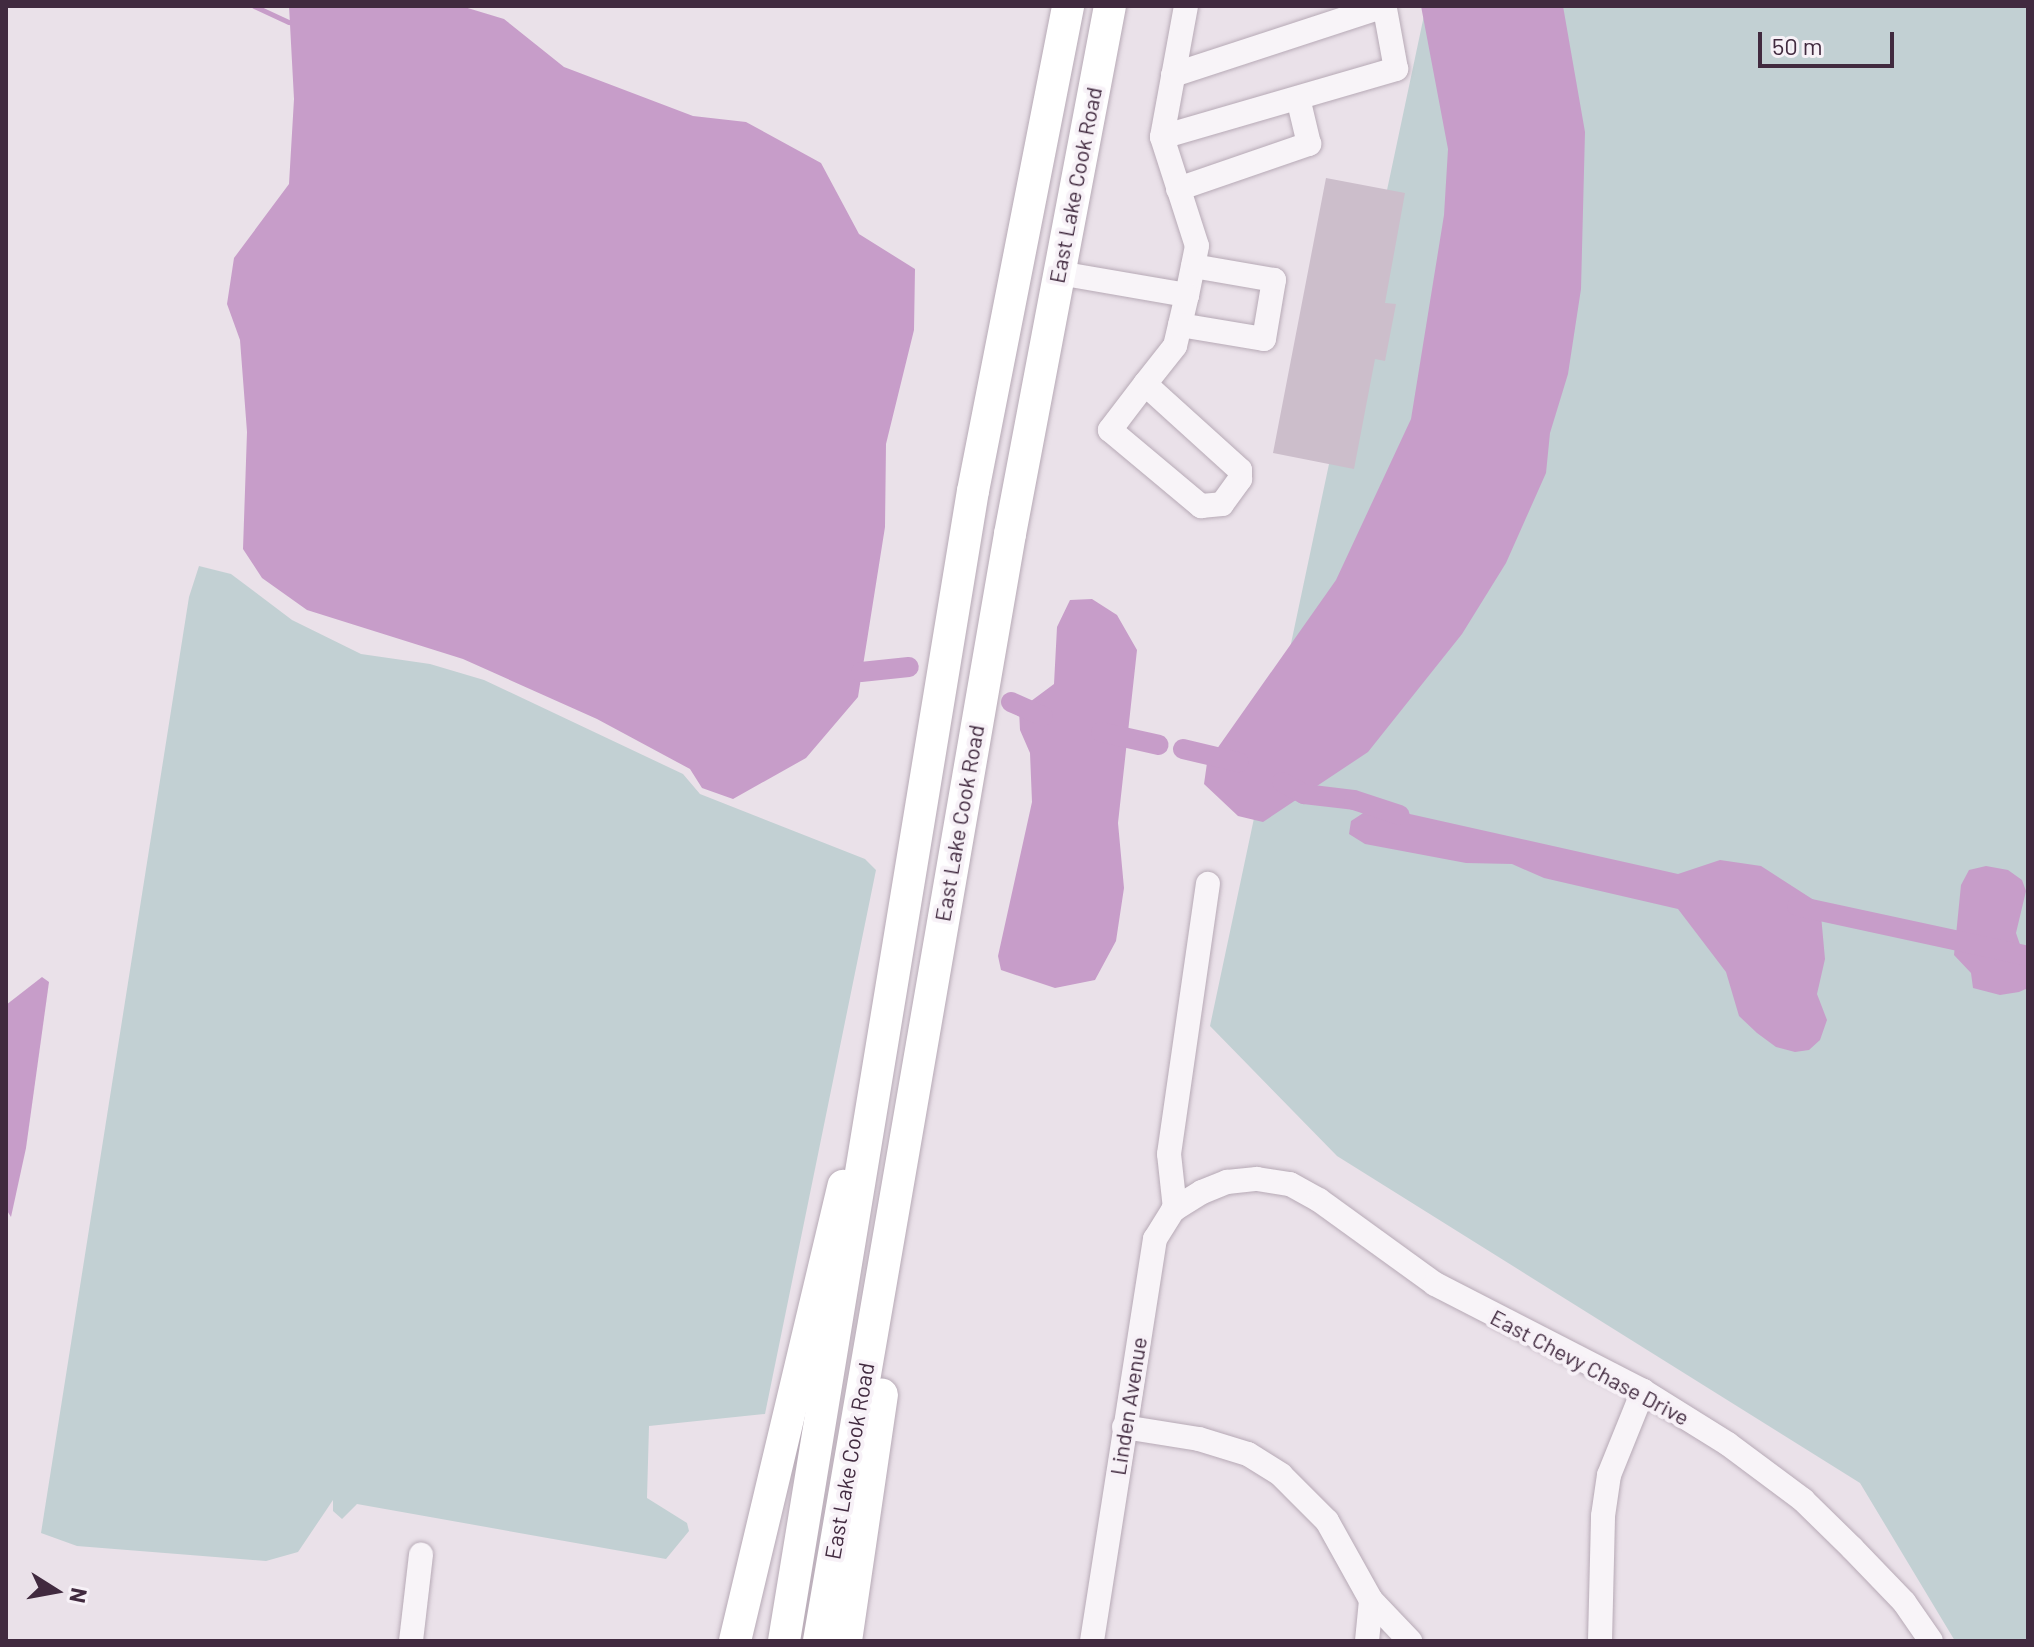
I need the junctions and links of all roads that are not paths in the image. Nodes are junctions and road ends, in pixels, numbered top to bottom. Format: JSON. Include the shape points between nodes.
{"nodes":[{"id":1,"x":1068,"y":6,"type":"edge"},
{"id":2,"x":1110,"y":6,"type":"edge"},
{"id":3,"x":1186,"y":6,"type":"edge"},
{"id":4,"x":1385,"y":8,"type":"edge"},
{"id":5,"x":1173,"y":75,"type":"junction"},
{"id":6,"x":1298,"y":98,"type":"junction"},
{"id":7,"x":1162,"y":137,"type":"junction"},
{"id":8,"x":1178,"y":189,"type":"junction"},
{"id":9,"x":1017,"y":265,"type":"junction"},
{"id":10,"x":1193,"y":266,"type":"junction"},
{"id":11,"x":1059,"y":273,"type":"junction"},
{"id":12,"x":1187,"y":295,"type":"junction"},
{"id":13,"x":1180,"y":325,"type":"junction"},
{"id":14,"x":1145,"y":384,"type":"junction"},
{"id":15,"x":1208,"y":884,"type":"dead end"},
{"id":16,"x":874,"y":1092,"type":"junction"},
{"id":17,"x":895,"y":1187,"type":"junction"},
{"id":18,"x":1202,"y":1192,"type":"joint"},
{"id":19,"x":1175,"y":1209,"type":"junction"},
{"id":20,"x":1643,"y":1391,"type":"junction"},
{"id":21,"x":1124,"y":1427,"type":"junction"},
{"id":22,"x":421,"y":1555,"type":"dead end"},
{"id":23,"x":1371,"y":1600,"type":"junction"},
{"id":24,"x":411,"y":1641,"type":"edge"},
{"id":25,"x":735,"y":1641,"type":"edge"},
{"id":26,"x":784,"y":1641,"type":"edge"},
{"id":27,"x":819,"y":1641,"type":"edge"},
{"id":28,"x":846,"y":1641,"type":"edge"},
{"id":29,"x":1092,"y":1641,"type":"edge"},
{"id":30,"x":1367,"y":1641,"type":"edge"},
{"id":31,"x":1410,"y":1641,"type":"edge"},
{"id":32,"x":1600,"y":1641,"type":"edge"},
{"id":33,"x":1931,"y":1641,"type":"edge"}],
"edges":[{"from":1,"to":9,"type":"main road","name":"East Lake Cook Road"},
{"from":2,"to":11,"type":"main road","name":"East Lake Cook Road"},
{"from":3,"to":5,"type":"street"},
{"from":4,"to":5,"type":"street"},
{"from":4,"to":6,"type":"street","via":[[1396,69]]},
{"from":5,"to":7,"type":"street"},
{"from":6,"to":7,"type":"street"},
{"from":6,"to":8,"type":"street","via":[[1309,144]]},
{"from":7,"to":8,"type":"street"},
{"from":8,"to":10,"type":"street","via":[[1197,246]]},
{"from":9,"to":11,"type":"main road"},
{"from":9,"to":16,"type":"main road","name":"East Lake Cook Road","via":[[973,491]]},
{"from":10,"to":12,"type":"street"},
{"from":10,"to":13,"type":"street","via":[[1274,280],[1264,339]]},
{"from":11,"to":12,"type":"street"},
{"from":11,"to":17,"type":"main road","name":"East Lake Cook Road"},
{"from":12,"to":13,"type":"street"},
{"from":13,"to":14,"type":"street","via":[[1175,346]]},
{"from":14,"to":14,"type":"street","via":[[1110,430],[1201,506],[1222,504],[1240,479],[1240,470]]},
{"from":15,"to":19,"type":"street","via":[[1169,1154]]},
{"from":16,"to":25,"type":"main road","via":[[829,1230]]},
{"from":16,"to":26,"type":"main road","name":"East Lake Cook Road"},
{"from":17,"to":27,"type":"main road","name":"East Lake Cook Road"},
{"from":17,"to":28,"type":"main road","via":[[895,1308]]},
{"from":18,"to":19,"type":"street","name":"Linden Avenue"},
{"from":18,"to":20,"type":"street","name":"East Chevy Chase Drive","via":[[1227,1182],[1290,1184],[1435,1284]]},
{"from":19,"to":21,"type":"street","name":"Linden Avenue","via":[[1155,1239]]},
{"from":20,"to":32,"type":"street","via":[[1609,1475]]},
{"from":20,"to":33,"type":"street","name":"East Chevy Chase Drive","via":[[1803,1500],[1904,1602]]},
{"from":21,"to":23,"type":"street","via":[[1199,1439],[1248,1454],[1281,1475],[1327,1521]]},
{"from":21,"to":29,"type":"street","name":"Linden Avenue"},
{"from":22,"to":24,"type":"street"},
{"from":23,"to":30,"type":"street"},
{"from":23,"to":31,"type":"street"}]}
